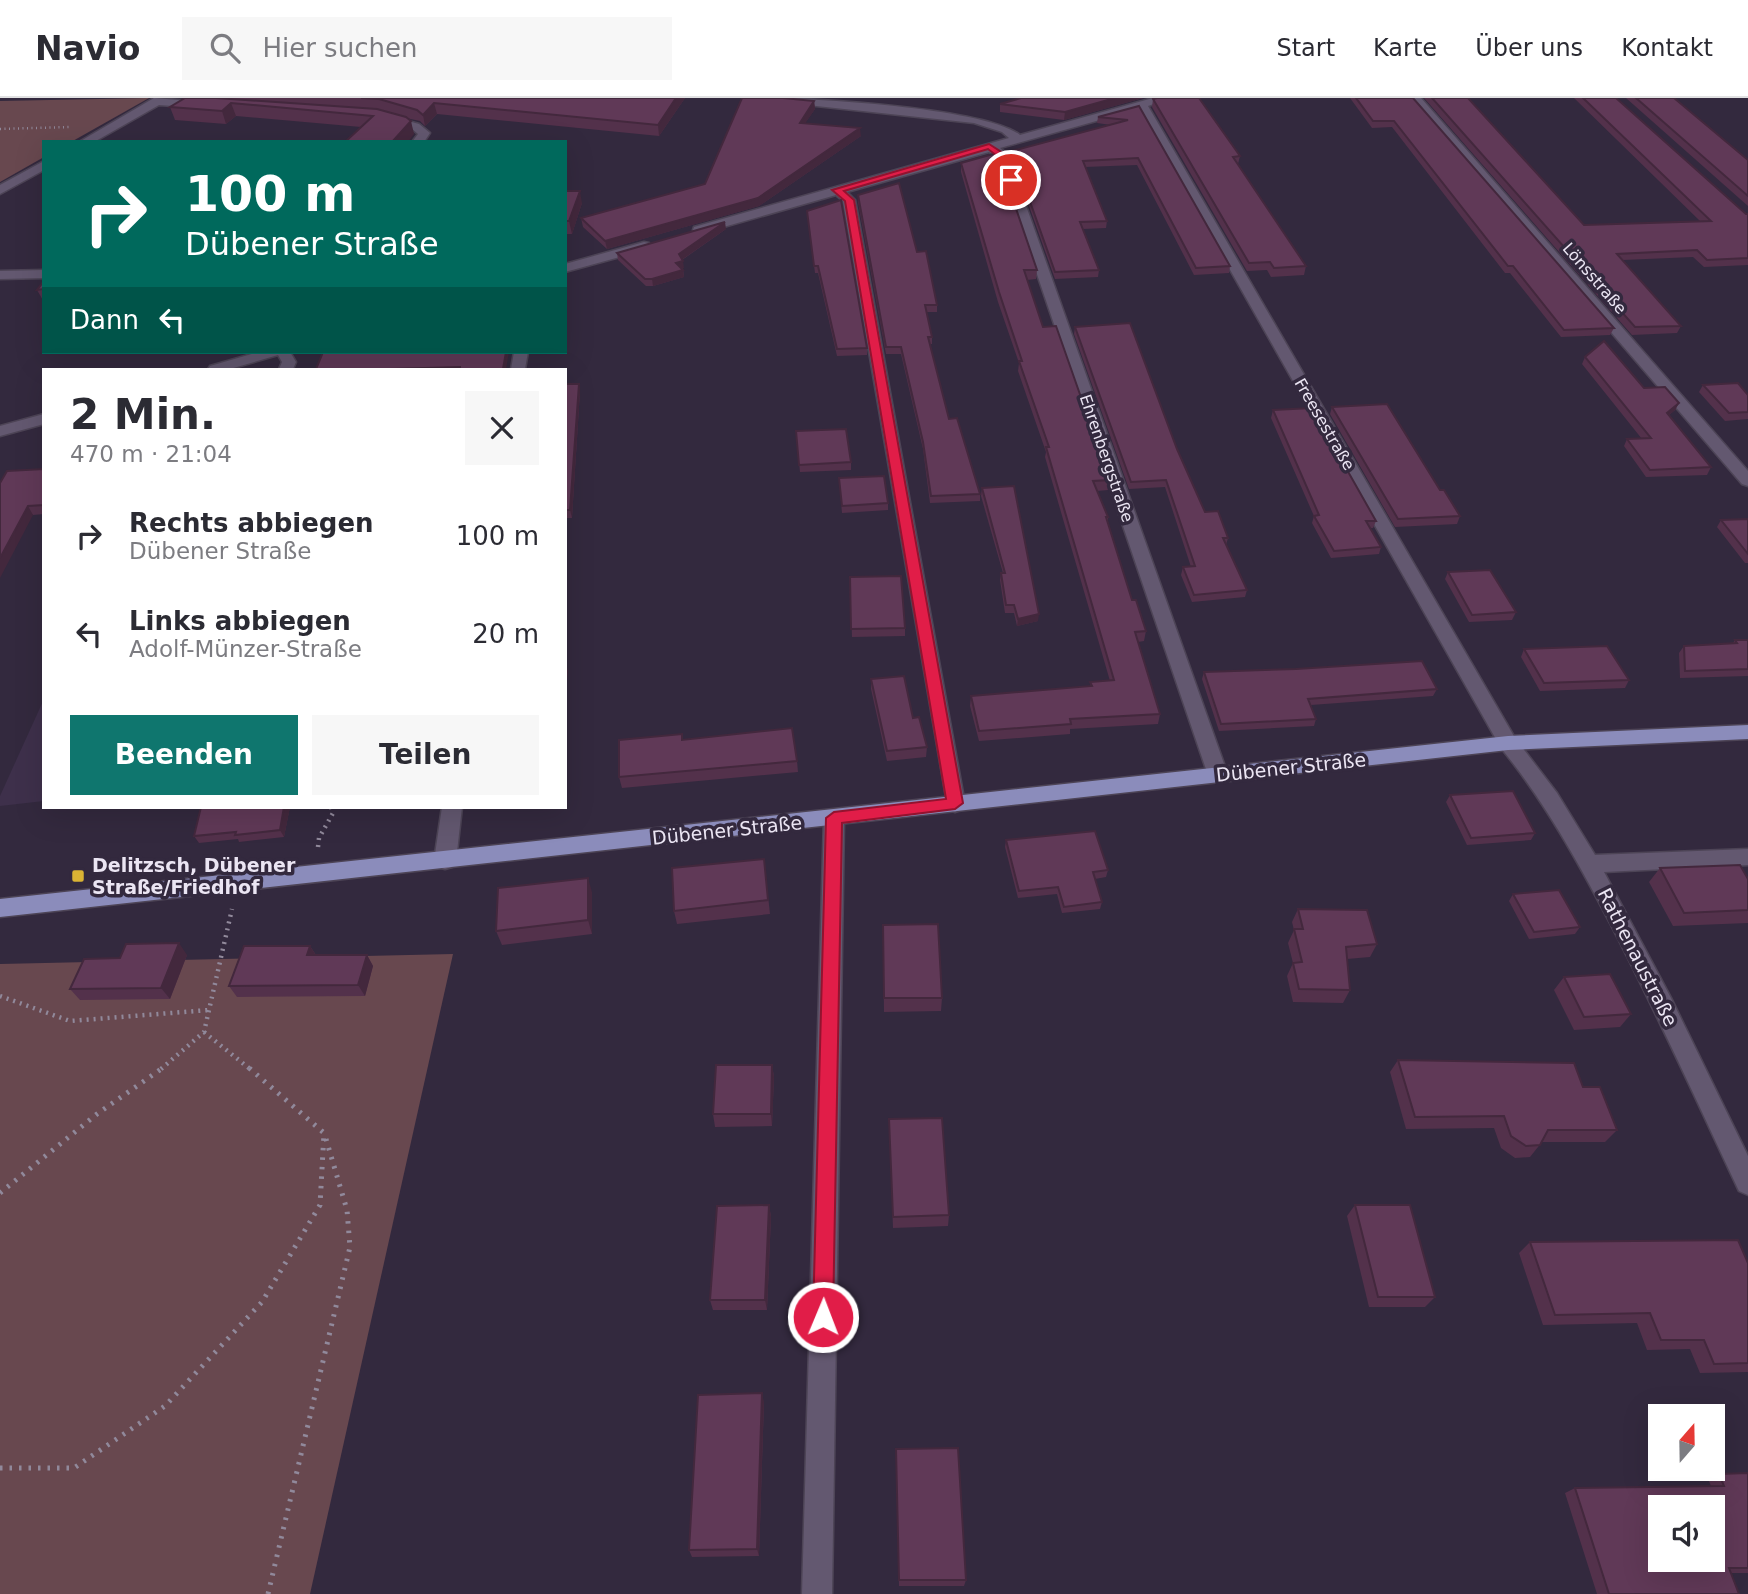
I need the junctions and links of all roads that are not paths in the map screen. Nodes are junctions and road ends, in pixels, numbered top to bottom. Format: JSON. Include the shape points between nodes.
{"nodes":[{"id":1,"x":770,"y":98,"type":"edge"},
{"id":2,"x":1165,"y":98,"type":"edge"},
{"id":3,"x":1415,"y":98,"type":"edge"},
{"id":4,"x":159,"y":99,"type":"edge"},
{"id":5,"x":1142,"y":105,"type":"junction"},
{"id":6,"x":222,"y":106,"type":"edge"},
{"id":7,"x":368,"y":116,"type":"edge"},
{"id":8,"x":1017,"y":139,"type":"junction"},
{"id":9,"x":88,"y":140,"type":"edge"},
{"id":10,"x":419,"y":140,"type":"edge"},
{"id":11,"x":989,"y":146,"type":"junction"},
{"id":12,"x":42,"y":166,"type":"edge"},
{"id":13,"x":0,"y":190,"type":"edge"},
{"id":14,"x":837,"y":190,"type":"junction"},
{"id":15,"x":680,"y":235,"type":"edge"},
{"id":16,"x":654,"y":243,"type":"edge"},
{"id":17,"x":569,"y":266,"type":"edge"},
{"id":18,"x":42,"y":274,"type":"edge"},
{"id":19,"x":0,"y":275,"type":"edge"},
{"id":20,"x":267,"y":354,"type":"edge"},
{"id":21,"x":218,"y":368,"type":"edge"},
{"id":22,"x":42,"y":420,"type":"edge"},
{"id":23,"x":0,"y":431,"type":"edge"},
{"id":24,"x":1748,"y":481,"type":"edge"},
{"id":25,"x":1748,"y":732,"type":"edge"},
{"id":26,"x":1507,"y":743,"type":"junction"},
{"id":27,"x":1218,"y":775,"type":"junction"},
{"id":28,"x":955,"y":803,"type":"junction"},
{"id":29,"x":452,"y":809,"type":"edge"},
{"id":30,"x":834,"y":818,"type":"junction"},
{"id":31,"x":1748,"y":857,"type":"edge"},
{"id":32,"x":445,"y":861,"type":"junction"},
{"id":33,"x":1590,"y":864,"type":"junction"},
{"id":34,"x":0,"y":908,"type":"edge"},
{"id":35,"x":1748,"y":1183,"type":"edge"},
{"id":36,"x":817,"y":1594,"type":"edge"}],
"edges":[{"from":1,"to":8,"type":"street","via":[[975,120],[1006,130]]},
{"from":2,"to":5,"type":"street"},
{"from":3,"to":24,"type":"street","name":"Lönsstraße"},
{"from":4,"to":6,"type":"street"},
{"from":4,"to":9,"type":"street"},
{"from":5,"to":8,"type":"street"},
{"from":5,"to":26,"type":"street","name":"Freesestraße"},
{"from":7,"to":10,"type":"street","via":[[415,126],[424,133]]},
{"from":8,"to":11,"type":"street"},
{"from":11,"to":14,"type":"street"},
{"from":11,"to":27,"type":"street","name":"Ehrenbergstraße","via":[[1002,155]]},
{"from":12,"to":13,"type":"street"},
{"from":14,"to":15,"type":"street"},
{"from":14,"to":28,"type":"street","via":[[849,200]]},
{"from":16,"to":17,"type":"street"},
{"from":18,"to":19,"type":"street"},
{"from":20,"to":21,"type":"street"},
{"from":22,"to":23,"type":"street"},
{"from":25,"to":26,"type":"main road","name":"Dübener Straße"},
{"from":26,"to":27,"type":"main road","name":"Dübener Straße"},
{"from":26,"to":33,"type":"street","name":"Rathenaustraße","via":[[1534,772]]},
{"from":27,"to":28,"type":"main road","name":"Dübener Straße"},
{"from":28,"to":30,"type":"main road","name":"Dübener Straße"},
{"from":29,"to":32,"type":"street"},
{"from":30,"to":32,"type":"main road","name":"Dübener Straße"},
{"from":30,"to":36,"type":"street"},
{"from":31,"to":33,"type":"street"},
{"from":32,"to":34,"type":"main road","name":"Dübener Straße"},
{"from":33,"to":35,"type":"street","name":"Rathenaustraße","via":[[1648,972]]}]}
